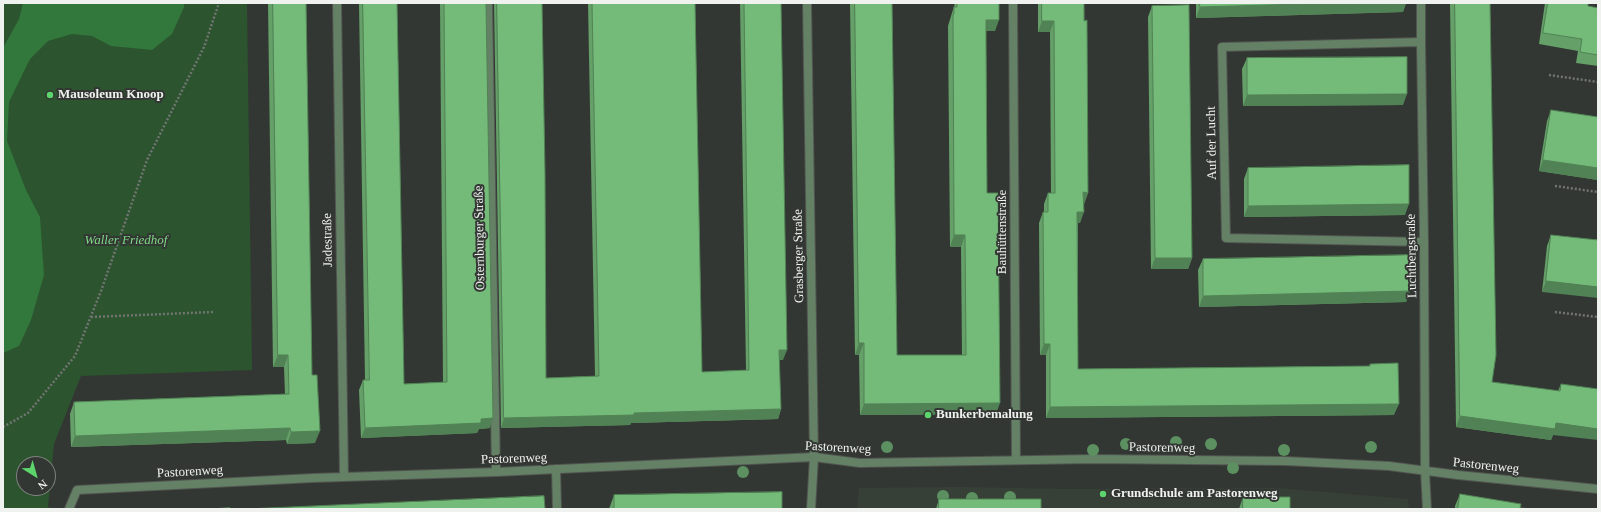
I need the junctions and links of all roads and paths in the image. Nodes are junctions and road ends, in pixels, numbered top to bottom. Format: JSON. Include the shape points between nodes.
{"nodes":[{"id":1,"x":219,"y":3,"type":"edge"},
{"id":2,"x":337,"y":3,"type":"edge"},
{"id":3,"x":488,"y":3,"type":"edge"},
{"id":4,"x":807,"y":3,"type":"edge"},
{"id":5,"x":1013,"y":3,"type":"edge"},
{"id":6,"x":1421,"y":3,"type":"edge"},
{"id":7,"x":1421,"y":42,"type":"junction"},
{"id":8,"x":1549,"y":75,"type":"dead end"},
{"id":9,"x":1598,"y":82,"type":"edge"},
{"id":10,"x":1555,"y":186,"type":"dead end"},
{"id":11,"x":1598,"y":192,"type":"edge"},
{"id":12,"x":1424,"y":242,"type":"junction"},
{"id":13,"x":214,"y":312,"type":"dead end"},
{"id":14,"x":1555,"y":312,"type":"dead end"},
{"id":15,"x":91,"y":317,"type":"junction"},
{"id":16,"x":1598,"y":317,"type":"edge"},
{"id":17,"x":3,"y":427,"type":"edge"},
{"id":18,"x":814,"y":457,"type":"junction"},
{"id":19,"x":1016,"y":460,"type":"junction"},
{"id":20,"x":556,"y":469,"type":"junction"},
{"id":21,"x":1425,"y":471,"type":"junction"},
{"id":22,"x":496,"y":472,"type":"junction"},
{"id":23,"x":344,"y":476,"type":"junction"},
{"id":24,"x":1598,"y":489,"type":"edge"},
{"id":25,"x":69,"y":509,"type":"edge"},
{"id":26,"x":557,"y":509,"type":"edge"},
{"id":27,"x":811,"y":509,"type":"edge"},
{"id":28,"x":1427,"y":509,"type":"edge"}],
"edges":[{"from":1,"to":15,"type":"path","via":[[204,46],[147,160]]},
{"from":2,"to":23,"type":"street","name":"Jadestraße"},
{"from":3,"to":22,"type":"street","name":"Osternburger Straße"},
{"from":4,"to":18,"type":"street","name":"Grasberger Straße"},
{"from":5,"to":19,"type":"street","name":"Bauhüttenstraße"},
{"from":6,"to":7,"type":"street","name":"Luchtbergstraße"},
{"from":7,"to":12,"type":"street","name":"Luchtbergstraße"},
{"from":7,"to":12,"type":"street","name":"Auf der Lucht","via":[[1222,47],[1226,238]]},
{"from":8,"to":9,"type":"path"},
{"from":10,"to":11,"type":"path"},
{"from":12,"to":21,"type":"street","name":"Luchtbergstraße"},
{"from":13,"to":15,"type":"path"},
{"from":14,"to":16,"type":"path"},
{"from":15,"to":17,"type":"path","via":[[75,356],[28,413]]},
{"from":18,"to":19,"type":"street","name":"Pastorenweg","via":[[860,463]]},
{"from":18,"to":20,"type":"street","name":"Pastorenweg"},
{"from":18,"to":27,"type":"street","name":"Grasberger Straße"},
{"from":19,"to":21,"type":"street","name":"Pastorenweg","via":[[1285,462],[1389,466]]},
{"from":20,"to":22,"type":"street","name":"Pastorenweg"},
{"from":20,"to":26,"type":"street"},
{"from":21,"to":24,"type":"street","name":"Pastorenweg"},
{"from":21,"to":28,"type":"street","name":"Luchtbergstraße"},
{"from":22,"to":23,"type":"street","name":"Pastorenweg"},
{"from":23,"to":25,"type":"street","name":"Pastorenweg","via":[[76,490]]}]}
